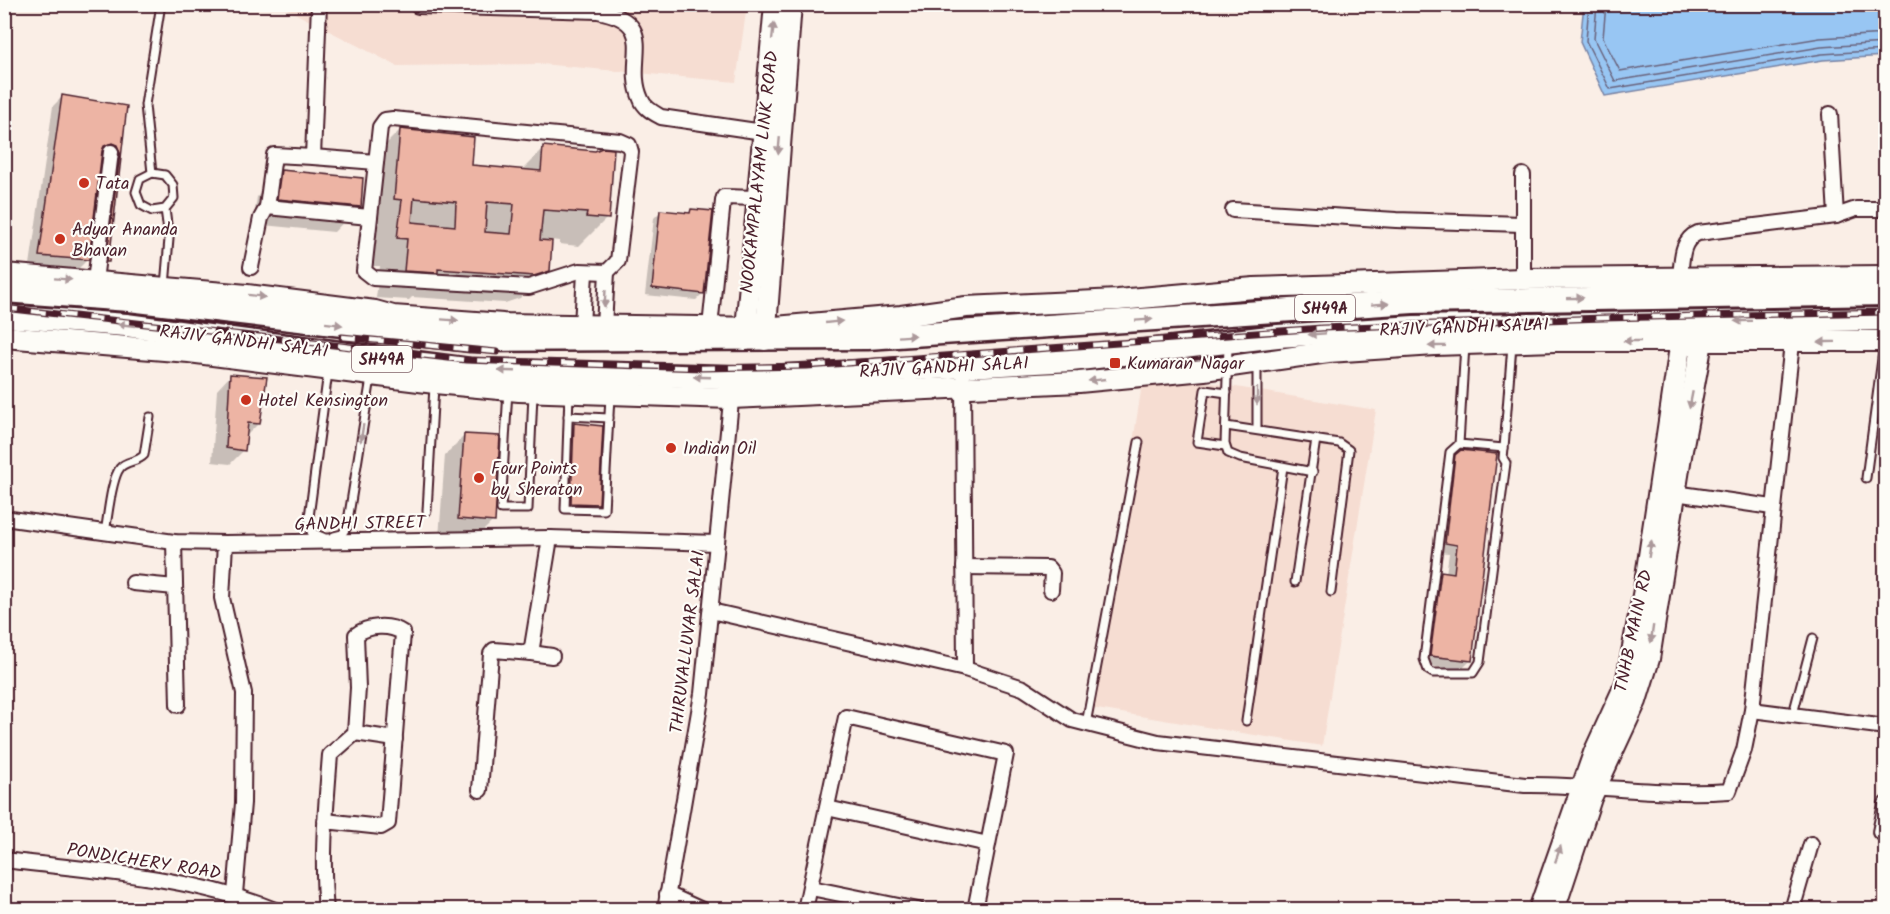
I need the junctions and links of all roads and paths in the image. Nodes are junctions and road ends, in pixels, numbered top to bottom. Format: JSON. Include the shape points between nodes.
{"nodes":[{"id":1,"x":161,"y":4,"type":"edge"},
{"id":2,"x":319,"y":4,"type":"edge"},
{"id":3,"x":775,"y":4,"type":"edge"},
{"id":4,"x":791,"y":4,"type":"edge"},
{"id":5,"x":418,"y":6,"type":"edge"},
{"id":6,"x":461,"y":6,"type":"edge"},
{"id":7,"x":538,"y":8,"type":"edge"},
{"id":8,"x":1830,"y":114,"type":"dead end"},
{"id":9,"x":763,"y":132,"type":"junction"},
{"id":10,"x":111,"y":152,"type":"dead end"},
{"id":11,"x":314,"y":157,"type":"junction"},
{"id":12,"x":376,"y":162,"type":"junction"},
{"id":13,"x":152,"y":173,"type":"junction"},
{"id":14,"x":1523,"y":175,"type":"dead end"},
{"id":15,"x":756,"y":198,"type":"junction"},
{"id":16,"x":267,"y":207,"type":"junction"},
{"id":17,"x":165,"y":209,"type":"junction"},
{"id":18,"x":1886,"y":209,"type":"edge"},
{"id":19,"x":1233,"y":210,"type":"dead end"},
{"id":20,"x":1836,"y":216,"type":"junction"},
{"id":21,"x":369,"y":217,"type":"junction"},
{"id":22,"x":1522,"y":224,"type":"junction"},
{"id":23,"x":251,"y":267,"type":"dead end"},
{"id":24,"x":607,"y":272,"type":"junction"},
{"id":25,"x":585,"y":273,"type":"junction"},
{"id":26,"x":4,"y":274,"type":"edge"},
{"id":27,"x":1886,"y":276,"type":"edge"},
{"id":28,"x":1680,"y":278,"type":"junction"},
{"id":29,"x":1523,"y":279,"type":"junction"},
{"id":30,"x":94,"y":281,"type":"junction"},
{"id":31,"x":165,"y":286,"type":"junction"},
{"id":32,"x":4,"y":291,"type":"edge"},
{"id":33,"x":1886,"y":294,"type":"edge"},
{"id":34,"x":1347,"y":306,"type":"junction"},
{"id":35,"x":4,"y":316,"type":"edge"},
{"id":36,"x":1795,"y":320,"type":"junction"},
{"id":37,"x":582,"y":325,"type":"junction"},
{"id":38,"x":604,"y":326,"type":"junction"},
{"id":39,"x":710,"y":327,"type":"junction"},
{"id":40,"x":1349,"y":331,"type":"junction"},
{"id":41,"x":754,"y":334,"type":"junction"},
{"id":42,"x":1885,"y":334,"type":"edge"},
{"id":43,"x":4,"y":337,"type":"edge"},
{"id":44,"x":1681,"y":340,"type":"junction"},
{"id":45,"x":1228,"y":342,"type":"junction"},
{"id":46,"x":1702,"y":342,"type":"junction"},
{"id":47,"x":1512,"y":343,"type":"junction"},
{"id":48,"x":1792,"y":343,"type":"junction"},
{"id":49,"x":1465,"y":345,"type":"junction"},
{"id":50,"x":1257,"y":362,"type":"junction"},
{"id":51,"x":1227,"y":366,"type":"junction"},
{"id":52,"x":329,"y":369,"type":"junction"},
{"id":53,"x":371,"y":375,"type":"junction"},
{"id":54,"x":963,"y":376,"type":"junction"},
{"id":55,"x":435,"y":383,"type":"junction"},
{"id":56,"x":732,"y":388,"type":"junction"},
{"id":57,"x":508,"y":390,"type":"junction"},
{"id":58,"x":533,"y":391,"type":"junction"},
{"id":59,"x":569,"y":392,"type":"junction"},
{"id":60,"x":610,"y":393,"type":"junction"},
{"id":61,"x":1227,"y":393,"type":"junction"},
{"id":62,"x":568,"y":416,"type":"junction"},
{"id":63,"x":150,"y":417,"type":"dead end"},
{"id":64,"x":609,"y":418,"type":"junction"},
{"id":65,"x":1226,"y":426,"type":"junction"},
{"id":66,"x":1257,"y":429,"type":"junction"},
{"id":67,"x":1316,"y":439,"type":"junction"},
{"id":68,"x":1139,"y":442,"type":"dead end"},
{"id":69,"x":1459,"y":444,"type":"junction"},
{"id":70,"x":1226,"y":446,"type":"junction"},
{"id":71,"x":1504,"y":448,"type":"junction"},
{"id":72,"x":1283,"y":467,"type":"junction"},
{"id":73,"x":1312,"y":472,"type":"junction"},
{"id":74,"x":1866,"y":478,"type":"dead end"},
{"id":75,"x":1667,"y":491,"type":"junction"},
{"id":76,"x":1772,"y":507,"type":"junction"},
{"id":77,"x":427,"y":511,"type":"dead end"},
{"id":78,"x":4,"y":518,"type":"edge"},
{"id":79,"x":105,"y":532,"type":"junction"},
{"id":80,"x":550,"y":538,"type":"junction"},
{"id":81,"x":174,"y":542,"type":"junction"},
{"id":82,"x":225,"y":543,"type":"junction"},
{"id":83,"x":717,"y":543,"type":"junction"},
{"id":84,"x":964,"y":567,"type":"junction"},
{"id":85,"x":1295,"y":582,"type":"dead end"},
{"id":86,"x":133,"y":583,"type":"dead end"},
{"id":87,"x":175,"y":587,"type":"junction"},
{"id":88,"x":1051,"y":590,"type":"dead end"},
{"id":89,"x":1331,"y":592,"type":"dead end"},
{"id":90,"x":711,"y":611,"type":"junction"},
{"id":91,"x":1813,"y":638,"type":"dead end"},
{"id":92,"x":531,"y":653,"type":"junction"},
{"id":93,"x":552,"y":656,"type":"dead end"},
{"id":94,"x":965,"y":669,"type":"junction"},
{"id":95,"x":178,"y":705,"type":"dead end"},
{"id":96,"x":1752,"y":710,"type":"junction"},
{"id":97,"x":1793,"y":714,"type":"junction"},
{"id":98,"x":1246,"y":721,"type":"dead end"},
{"id":99,"x":1086,"y":724,"type":"junction"},
{"id":100,"x":1886,"y":726,"type":"edge"},
{"id":101,"x":355,"y":733,"type":"junction"},
{"id":102,"x":395,"y":739,"type":"junction"},
{"id":103,"x":1589,"y":787,"type":"junction"},
{"id":104,"x":480,"y":790,"type":"dead end"},
{"id":105,"x":1886,"y":804,"type":"edge"},
{"id":106,"x":827,"y":808,"type":"junction"},
{"id":107,"x":325,"y":821,"type":"junction"},
{"id":108,"x":1880,"y":832,"type":"dead end"},
{"id":109,"x":988,"y":844,"type":"junction"},
{"id":110,"x":1811,"y":844,"type":"dead end"},
{"id":111,"x":4,"y":860,"type":"edge"},
{"id":112,"x":811,"y":888,"type":"junction"},
{"id":113,"x":235,"y":894,"type":"junction"},
{"id":114,"x":667,"y":894,"type":"junction"},
{"id":115,"x":274,"y":909,"type":"edge"},
{"id":116,"x":326,"y":909,"type":"edge"},
{"id":117,"x":665,"y":909,"type":"edge"},
{"id":118,"x":702,"y":909,"type":"edge"},
{"id":119,"x":805,"y":909,"type":"edge"},
{"id":120,"x":918,"y":909,"type":"edge"},
{"id":121,"x":975,"y":909,"type":"edge"},
{"id":122,"x":1539,"y":909,"type":"edge"},
{"id":123,"x":1554,"y":909,"type":"edge"},
{"id":124,"x":1792,"y":909,"type":"edge"}],
"edges":[{"from":1,"to":13,"type":"lane","via":[[145,105]]},
{"from":2,"to":11,"type":"street"},
{"from":9,"to":3,"type":"street","name":"NOOKAMPALAYAM LINK ROAD","one_way":true},
{"from":4,"to":41,"type":"street","name":"NOOKAMPALAYAM LINK ROAD","one_way":true},
{"from":5,"to":6,"type":"street"},
{"from":6,"to":7,"type":"street"},
{"from":7,"to":9,"type":"street","via":[[598,11],[619,15],[630,23],[635,33],[641,100],[661,117]]},
{"from":8,"to":20,"type":"street"},
{"from":9,"to":15,"type":"street","name":"NOOKAMPALAYAM LINK ROAD"},
{"from":10,"to":30,"type":"street"},
{"from":11,"to":12,"type":"street"},
{"from":11,"to":16,"type":"street","via":[[274,155]]},
{"from":12,"to":21,"type":"street"},
{"from":12,"to":24,"type":"street","via":[[380,127],[385,120],[620,141],[628,145],[630,152],[618,261]]},
{"from":13,"to":17,"type":"lane","via":[[165,175],[173,185],[174,198]]},
{"from":13,"to":17,"type":"lane","via":[[140,179],[138,198],[141,205],[152,211]]},
{"from":14,"to":22,"type":"street"},
{"from":15,"to":39,"type":"street","via":[[724,197]]},
{"from":15,"to":41,"type":"street","name":"NOOKAMPALAYAM LINK ROAD"},
{"from":16,"to":21,"type":"street"},
{"from":16,"to":23,"type":"street"},
{"from":17,"to":31,"type":"lane","via":[[169,239]]},
{"from":18,"to":20,"type":"street","via":[[1856,209]]},
{"from":19,"to":22,"type":"street"},
{"from":20,"to":28,"type":"street","via":[[1692,236],[1685,244]]},
{"from":21,"to":25,"type":"street","via":[[364,271],[373,278],[529,287],[579,271]]},
{"from":22,"to":29,"type":"street"},
{"from":24,"to":25,"type":"street"},
{"from":24,"to":38,"type":"street","one_way":true},
{"from":25,"to":37,"type":"street"},
{"from":26,"to":30,"type":"street","one_way":true},
{"from":27,"to":28,"type":"street"},
{"from":28,"to":29,"type":"street"},
{"from":41,"to":29,"type":"street","one_way":true,"via":[[966,307],[1118,300],[1254,288]]},
{"from":30,"to":31,"type":"street"},
{"from":31,"to":37,"type":"street","one_way":true,"via":[[393,316]]},
{"from":32,"to":41,"type":"main road","name":"RAJIV GANDHI SALAI","number":"SH49A","one_way":true,"via":[[129,300],[471,340]]},
{"from":34,"to":33,"type":"main road","name":"RAJIV GANDHI SALAI","number":"SH49A","one_way":true,"via":[[1425,301]]},
{"from":34,"to":40,"type":"main road"},
{"from":41,"to":34,"type":"main road","name":"RAJIV GANDHI SALAI","number":"SH49A","one_way":true,"via":[[867,338]]},
{"from":56,"to":35,"type":"main road","name":"RAJIV GANDHI SALAI","number":"SH49A","one_way":true,"via":[[469,370],[126,325]]},
{"from":36,"to":40,"type":"main road","name":"RAJIV GANDHI SALAI","number":"SH49A","one_way":true},
{"from":36,"to":42,"type":"main road","name":"RAJIV GANDHI SALAI","number":"SH49A"},
{"from":36,"to":48,"type":"street"},
{"from":37,"to":38,"type":"street"},
{"from":38,"to":39,"type":"street"},
{"from":39,"to":41,"type":"street"},
{"from":40,"to":45,"type":"main road","name":"RAJIV GANDHI SALAI","number":"SH49A","one_way":true},
{"from":42,"to":48,"type":"street","one_way":true},
{"from":42,"to":74,"type":"lane"},
{"from":43,"to":52,"type":"street","via":[[179,351]]},
{"from":44,"to":46,"type":"street"},
{"from":44,"to":47,"type":"street","one_way":true},
{"from":44,"to":75,"type":"street","name":"TNHB MAIN RD"},
{"from":45,"to":51,"type":"lane"},
{"from":45,"to":54,"type":"main road","name":"RAJIV GANDHI SALAI","number":"SH49A"},
{"from":46,"to":48,"type":"street"},
{"from":46,"to":75,"type":"street","name":"TNHB MAIN RD","one_way":true},
{"from":47,"to":49,"type":"street"},
{"from":47,"to":71,"type":"lane"},
{"from":48,"to":76,"type":"street"},
{"from":49,"to":50,"type":"street","one_way":true,"via":[[1328,352]]},
{"from":49,"to":69,"type":"lane"},
{"from":50,"to":51,"type":"street"},
{"from":50,"to":66,"type":"lane","one_way":true},
{"from":51,"to":54,"type":"street","one_way":true,"via":[[1079,382]]},
{"from":51,"to":61,"type":"lane"},
{"from":52,"to":53,"type":"street"},
{"from":53,"to":52,"type":"lane","one_way":true,"via":[[347,527],[339,536],[321,537],[311,532],[309,517]]},
{"from":53,"to":55,"type":"street"},
{"from":54,"to":56,"type":"main road","name":"RAJIV GANDHI SALAI","number":"SH49A","via":[[760,378]]},
{"from":54,"to":84,"type":"street"},
{"from":55,"to":57,"type":"street"},
{"from":55,"to":77,"type":"lane"},
{"from":56,"to":60,"type":"street"},
{"from":56,"to":83,"type":"street","name":"THIRUVALLUVAR SALAI"},
{"from":57,"to":58,"type":"street"},
{"from":57,"to":58,"type":"lane","via":[[501,509],[528,509]]},
{"from":58,"to":59,"type":"street"},
{"from":59,"to":60,"type":"street"},
{"from":59,"to":62,"type":"lane"},
{"from":60,"to":64,"type":"lane"},
{"from":61,"to":65,"type":"lane"},
{"from":61,"to":70,"type":"lane","via":[[1205,390],[1197,442]]},
{"from":62,"to":64,"type":"lane"},
{"from":62,"to":64,"type":"lane","via":[[565,509],[604,510]]},
{"from":63,"to":79,"type":"lane","via":[[144,455],[118,472]]},
{"from":65,"to":66,"type":"lane"},
{"from":65,"to":70,"type":"lane"},
{"from":66,"to":67,"type":"lane"},
{"from":67,"to":73,"type":"lane"},
{"from":67,"to":89,"type":"lane","via":[[1340,442],[1348,450]]},
{"from":68,"to":99,"type":"lane"},
{"from":69,"to":71,"type":"lane"},
{"from":69,"to":71,"type":"lane","via":[[1450,452],[1424,659],[1433,673],[1473,673],[1480,662],[1506,463]]},
{"from":70,"to":72,"type":"lane","via":[[1233,456]]},
{"from":72,"to":73,"type":"lane"},
{"from":72,"to":98,"type":"lane"},
{"from":73,"to":85,"type":"lane"},
{"from":75,"to":76,"type":"street"},
{"from":75,"to":103,"type":"street","name":"TNHB MAIN RD","via":[[1626,682]]},
{"from":76,"to":96,"type":"street"},
{"from":78,"to":79,"type":"street","name":"GANDHI STREET"},
{"from":79,"to":81,"type":"street","name":"GANDHI STREET"},
{"from":80,"to":82,"type":"street","name":"GANDHI STREET"},
{"from":80,"to":83,"type":"street","name":"GANDHI STREET"},
{"from":80,"to":92,"type":"street"},
{"from":81,"to":82,"type":"street","name":"GANDHI STREET"},
{"from":81,"to":87,"type":"street"},
{"from":82,"to":113,"type":"street","via":[[222,598],[244,693],[243,803]]},
{"from":83,"to":90,"type":"street","name":"THIRUVALLUVAR SALAI"},
{"from":84,"to":88,"type":"street","via":[[1048,568],[1052,573]]},
{"from":84,"to":94,"type":"street"},
{"from":86,"to":87,"type":"street"},
{"from":87,"to":95,"type":"street"},
{"from":90,"to":94,"type":"street"},
{"from":90,"to":114,"type":"street","name":"THIRUVALLUVAR SALAI","via":[[702,694]]},
{"from":91,"to":97,"type":"lane"},
{"from":92,"to":93,"type":"street"},
{"from":92,"to":104,"type":"street","via":[[494,650],[491,654]]},
{"from":94,"to":99,"type":"street","via":[[1023,688],[1063,717]]},
{"from":96,"to":97,"type":"street"},
{"from":96,"to":103,"type":"street","via":[[1730,790]]},
{"from":97,"to":100,"type":"street"},
{"from":99,"to":103,"type":"street","via":[[1158,742],[1239,753],[1525,785]]},
{"from":101,"to":102,"type":"street"},
{"from":101,"to":102,"type":"street","via":[[356,635],[363,629],[396,628],[403,633]]},
{"from":101,"to":107,"type":"street","via":[[330,755]]},
{"from":102,"to":107,"type":"street","via":[[388,823],[381,828]]},
{"from":122,"to":103,"type":"street","name":"TNHB MAIN RD","one_way":true},
{"from":103,"to":123,"type":"street","name":"TNHB MAIN RD"},
{"from":105,"to":108,"type":"street"},
{"from":106,"to":109,"type":"street"},
{"from":106,"to":109,"type":"street","via":[[846,717],[1006,754]]},
{"from":106,"to":112,"type":"street"},
{"from":107,"to":116,"type":"street","via":[[322,871]]},
{"from":109,"to":121,"type":"street"},
{"from":110,"to":124,"type":"street"},
{"from":111,"to":113,"type":"street","name":"PONDICHERY ROAD","via":[[120,874]]},
{"from":112,"to":119,"type":"street"},
{"from":112,"to":120,"type":"street"},
{"from":113,"to":115,"type":"street","name":"PONDICHERY ROAD"},
{"from":114,"to":117,"type":"street","name":"THIRUVALLUVAR SALAI"},
{"from":114,"to":118,"type":"street"}]}
